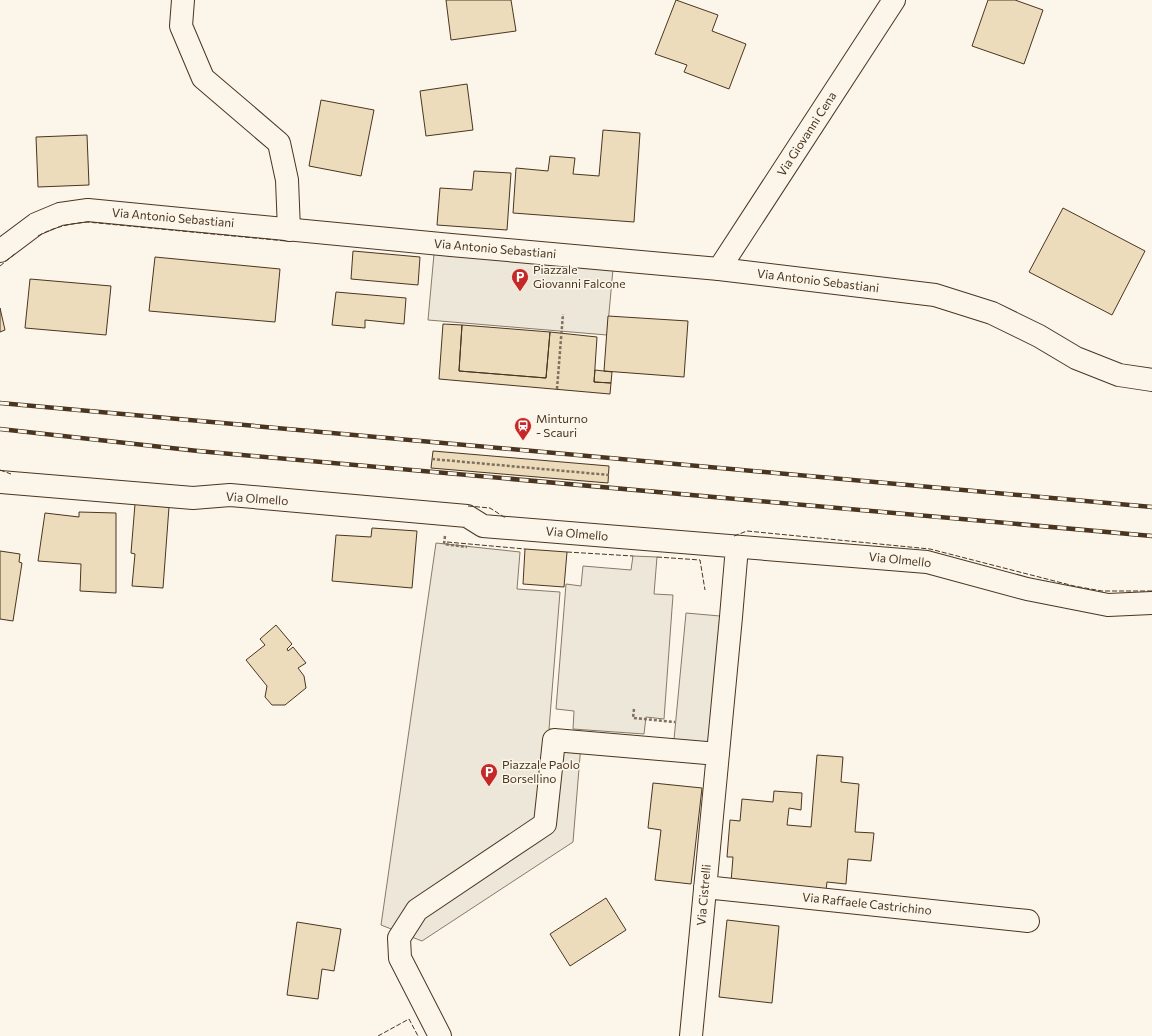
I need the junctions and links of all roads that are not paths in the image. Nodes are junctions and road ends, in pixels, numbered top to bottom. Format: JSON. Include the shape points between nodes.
{"nodes":[{"id":1,"x":183,"y":0,"type":"edge"},
{"id":2,"x":894,"y":0,"type":"edge"},
{"id":3,"x":289,"y":230,"type":"junction"},
{"id":4,"x":0,"y":251,"type":"edge"},
{"id":5,"x":719,"y":269,"type":"junction"},
{"id":6,"x":1152,"y":380,"type":"edge"},
{"id":7,"x":0,"y":482,"type":"edge"},
{"id":8,"x":737,"y":547,"type":"junction"},
{"id":9,"x":1152,"y":603,"type":"edge"},
{"id":10,"x":718,"y":754,"type":"junction"},
{"id":11,"x":705,"y":887,"type":"junction"},
{"id":12,"x":1028,"y":921,"type":"dead end"},
{"id":13,"x":440,"y":1036,"type":"edge"},
{"id":14,"x":691,"y":1036,"type":"edge"}],
"edges":[{"from":1,"to":3,"type":"street","via":[[181,26],[203,78],[279,143],[287,180]]},
{"from":2,"to":5,"type":"street","name":"Via Giovanni Cena"},
{"from":3,"to":4,"type":"street","name":"Via Antonio Sebastiani","via":[[88,210],[60,214],[36,224]]},
{"from":3,"to":5,"type":"street","name":"Via Antonio Sebastiani"},
{"from":5,"to":6,"type":"street","name":"Via Antonio Sebastiani","via":[[935,295],[992,313],[1076,358],[1119,375]]},
{"from":7,"to":8,"type":"street","name":"Via Olmello","via":[[193,498],[230,495],[467,516],[483,526]]},
{"from":8,"to":9,"type":"street","name":"Via Olmello","via":[[927,562],[1027,589],[1108,605]]},
{"from":8,"to":10,"type":"street"},
{"from":10,"to":11,"type":"street","name":"Via Cistrelli"},
{"from":10,"to":13,"type":"street","via":[[554,740],[545,824],[417,910],[399,938],[400,958]]},
{"from":11,"to":12,"type":"street","name":"Via Raffaele Castrichino"},
{"from":11,"to":14,"type":"street","name":"Via Cistrelli"}]}
